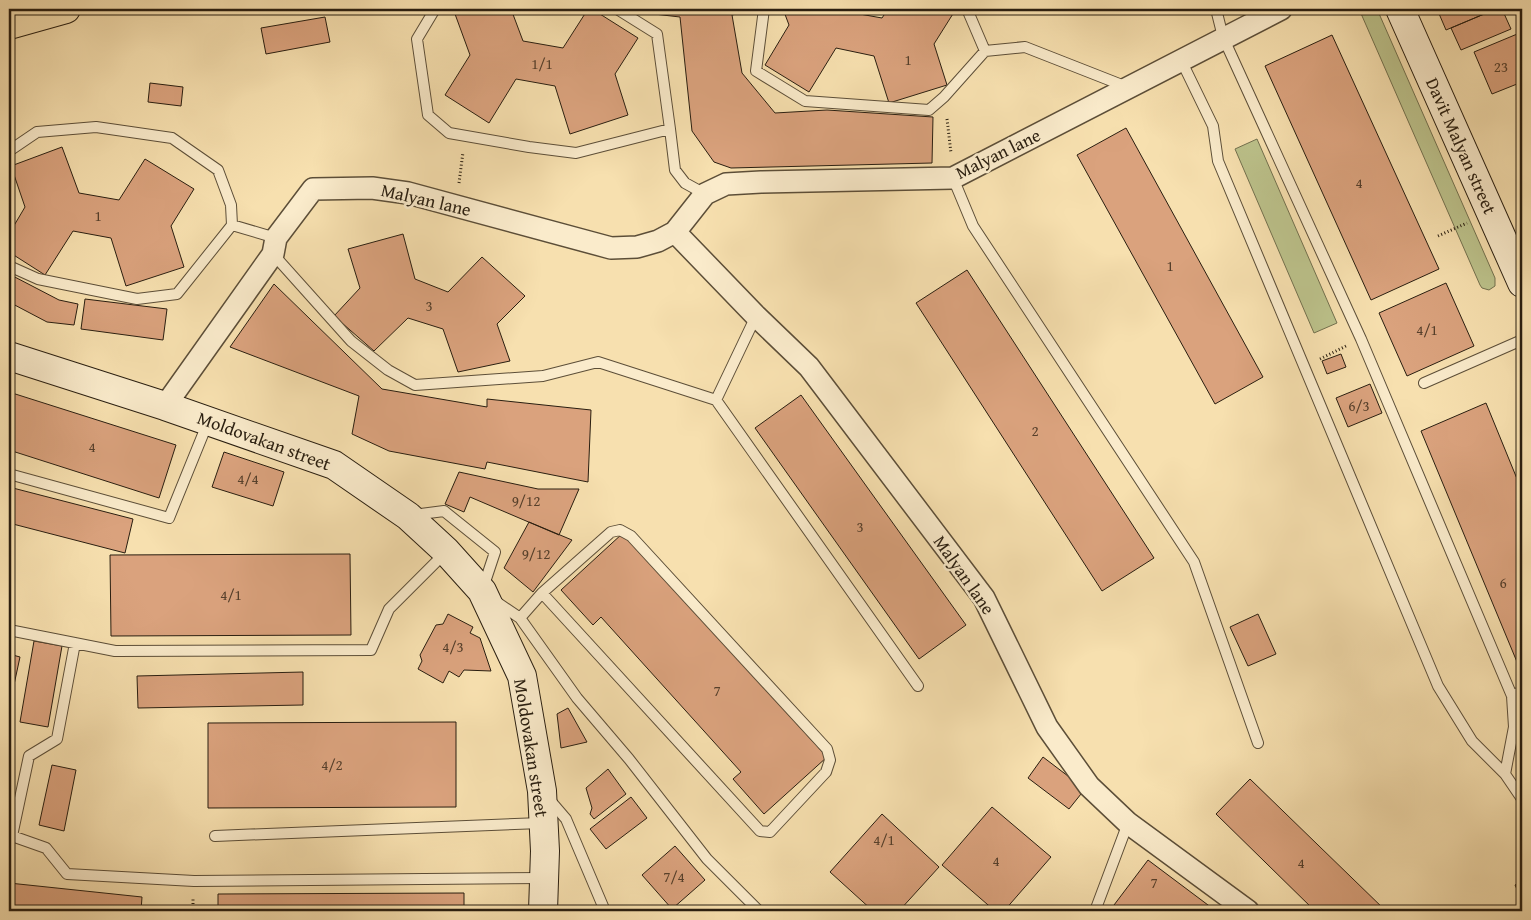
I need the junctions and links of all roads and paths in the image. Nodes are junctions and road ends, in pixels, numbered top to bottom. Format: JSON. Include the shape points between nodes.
{"nodes":[{"id":1,"x":66,"y":9,"type":"edge"},
{"id":2,"x":435,"y":9,"type":"edge"},
{"id":3,"x":617,"y":9,"type":"edge"},
{"id":4,"x":764,"y":9,"type":"edge"},
{"id":5,"x":967,"y":9,"type":"edge"},
{"id":6,"x":1216,"y":9,"type":"edge"},
{"id":7,"x":1281,"y":9,"type":"edge"},
{"id":8,"x":1400,"y":9,"type":"edge"},
{"id":9,"x":9,"y":25,"type":"edge"},
{"id":10,"x":1223,"y":37,"type":"junction"},
{"id":11,"x":985,"y":51,"type":"junction"},
{"id":12,"x":1182,"y":60,"type":"junction"},
{"id":13,"x":1128,"y":87,"type":"junction"},
{"id":14,"x":947,"y":116,"type":"dead end"},
{"id":15,"x":670,"y":129,"type":"junction"},
{"id":16,"x":465,"y":143,"type":"dead end"},
{"id":17,"x":9,"y":151,"type":"edge"},
{"id":18,"x":953,"y":178,"type":"junction"},
{"id":19,"x":458,"y":190,"type":"dead end"},
{"id":20,"x":705,"y":194,"type":"junction"},
{"id":21,"x":1471,"y":221,"type":"dead end"},
{"id":22,"x":232,"y":225,"type":"junction"},
{"id":23,"x":675,"y":232,"type":"junction"},
{"id":24,"x":1438,"y":236,"type":"dead end"},
{"id":25,"x":275,"y":246,"type":"junction"},
{"id":26,"x":9,"y":266,"type":"edge"},
{"id":27,"x":1522,"y":283,"type":"edge"},
{"id":28,"x":756,"y":316,"type":"junction"},
{"id":29,"x":1360,"y":339,"type":"junction"},
{"id":30,"x":1522,"y":340,"type":"edge"},
{"id":31,"x":9,"y":356,"type":"edge"},
{"id":32,"x":1304,"y":367,"type":"junction"},
{"id":33,"x":1424,"y":383,"type":"dead end"},
{"id":34,"x":716,"y":400,"type":"junction"},
{"id":35,"x":165,"y":406,"type":"junction"},
{"id":36,"x":208,"y":421,"type":"junction"},
{"id":37,"x":9,"y":474,"type":"edge"},
{"id":38,"x":408,"y":516,"type":"junction"},
{"id":39,"x":446,"y":551,"type":"junction"},
{"id":40,"x":482,"y":592,"type":"junction"},
{"id":41,"x":542,"y":593,"type":"junction"},
{"id":42,"x":520,"y":618,"type":"junction"},
{"id":43,"x":9,"y":630,"type":"edge"},
{"id":44,"x":75,"y":643,"type":"junction"},
{"id":45,"x":918,"y":686,"type":"dead end"},
{"id":46,"x":1522,"y":691,"type":"edge"},
{"id":47,"x":1512,"y":696,"type":"junction"},
{"id":48,"x":1258,"y":742,"type":"dead end"},
{"id":49,"x":1505,"y":774,"type":"junction"},
{"id":50,"x":542,"y":791,"type":"junction"},
{"id":51,"x":1522,"y":799,"type":"edge"},
{"id":52,"x":13,"y":809,"type":"edge"},
{"id":53,"x":543,"y":823,"type":"junction"},
{"id":54,"x":1128,"y":824,"type":"junction"},
{"id":55,"x":215,"y":836,"type":"dead end"},
{"id":56,"x":11,"y":837,"type":"edge"},
{"id":57,"x":544,"y":878,"type":"junction"},
{"id":58,"x":543,"y":911,"type":"edge"},
{"id":59,"x":605,"y":911,"type":"edge"},
{"id":60,"x":759,"y":911,"type":"edge"},
{"id":61,"x":1095,"y":911,"type":"edge"},
{"id":62,"x":1248,"y":911,"type":"edge"}],
"edges":[{"from":1,"to":9,"type":"main road"},
{"from":2,"to":15,"type":"lane","via":[[417,39],[428,115],[449,133],[576,153]]},
{"from":3,"to":15,"type":"lane","via":[[657,34]]},
{"from":4,"to":11,"type":"lane","via":[[756,72],[805,101],[929,110],[944,98]]},
{"from":5,"to":11,"type":"lane"},
{"from":6,"to":10,"type":"lane"},
{"from":7,"to":10,"type":"street","name":"Malyan lane"},
{"from":8,"to":27,"type":"street","name":"Davit Malyan street"},
{"from":10,"to":12,"type":"street","name":"Malyan lane"},
{"from":10,"to":29,"type":"lane"},
{"from":11,"to":13,"type":"lane","via":[[1026,47]]},
{"from":12,"to":13,"type":"street","name":"Malyan lane"},
{"from":12,"to":32,"type":"lane","via":[[1213,126],[1218,161]]},
{"from":13,"to":18,"type":"street","name":"Malyan lane"},
{"from":14,"to":18,"type":"path"},
{"from":15,"to":20,"type":"lane","via":[[675,170],[684,183]]},
{"from":16,"to":19,"type":"path"},
{"from":17,"to":22,"type":"lane","via":[[38,132],[57,130],[96,127],[172,138],[218,170],[231,205]]},
{"from":18,"to":20,"type":"street","name":"Malyan lane","via":[[726,184]]},
{"from":18,"to":48,"type":"lane","via":[[974,226],[1194,562]]},
{"from":20,"to":23,"type":"street","name":"Malyan lane"},
{"from":21,"to":24,"type":"path"},
{"from":22,"to":25,"type":"lane"},
{"from":22,"to":26,"type":"lane","via":[[177,294],[137,299],[38,280]]},
{"from":23,"to":25,"type":"street","name":"Malyan lane","via":[[637,247],[611,248],[408,193],[372,188],[313,189]]},
{"from":23,"to":28,"type":"street","name":"Malyan lane"},
{"from":25,"to":34,"type":"lane","via":[[351,341],[388,370],[415,385],[544,376],[598,362]]},
{"from":25,"to":35,"type":"street","name":"Malyan lane"},
{"from":28,"to":34,"type":"lane"},
{"from":28,"to":54,"type":"street","name":"Malyan lane","via":[[809,367],[984,598],[1047,727],[1088,786]]},
{"from":29,"to":32,"type":"path"},
{"from":29,"to":47,"type":"lane"},
{"from":30,"to":33,"type":"lane"},
{"from":31,"to":35,"type":"street","name":"Moldovakan street"},
{"from":32,"to":49,"type":"lane","via":[[1438,686],[1472,740]]},
{"from":34,"to":45,"type":"lane"},
{"from":35,"to":36,"type":"street","name":"Moldovakan street"},
{"from":36,"to":37,"type":"lane","via":[[170,518]]},
{"from":36,"to":38,"type":"street","name":"Moldovakan street","via":[[334,465]]},
{"from":38,"to":39,"type":"street","name":"Moldovakan street"},
{"from":38,"to":40,"type":"lane","via":[[444,511],[495,552]]},
{"from":39,"to":40,"type":"street","name":"Moldovakan street"},
{"from":39,"to":44,"type":"lane","via":[[389,609],[371,650],[115,651]]},
{"from":40,"to":42,"type":"lane"},
{"from":40,"to":50,"type":"street","name":"Moldovakan street","via":[[522,676]]},
{"from":41,"to":41,"type":"lane","via":[[760,831],[770,832],[826,772],[830,760],[827,749],[631,536],[620,530],[611,532]]},
{"from":41,"to":42,"type":"lane"},
{"from":42,"to":60,"type":"lane","via":[[577,698],[707,859]]},
{"from":43,"to":44,"type":"lane"},
{"from":44,"to":52,"type":"lane","via":[[56,739],[29,756]]},
{"from":46,"to":47,"type":"lane"},
{"from":47,"to":49,"type":"lane","via":[[1514,727]]},
{"from":49,"to":51,"type":"lane"},
{"from":50,"to":53,"type":"street","name":"Moldovakan street"},
{"from":50,"to":59,"type":"lane","via":[[566,818]]},
{"from":52,"to":56,"type":"lane"},
{"from":53,"to":55,"type":"lane"},
{"from":53,"to":57,"type":"street","name":"Moldovakan street"},
{"from":54,"to":61,"type":"lane"},
{"from":54,"to":62,"type":"street","name":"Malyan lane"},
{"from":56,"to":57,"type":"lane","via":[[46,848],[68,874],[194,881]]},
{"from":57,"to":58,"type":"street","name":"Moldovakan street"}]}
